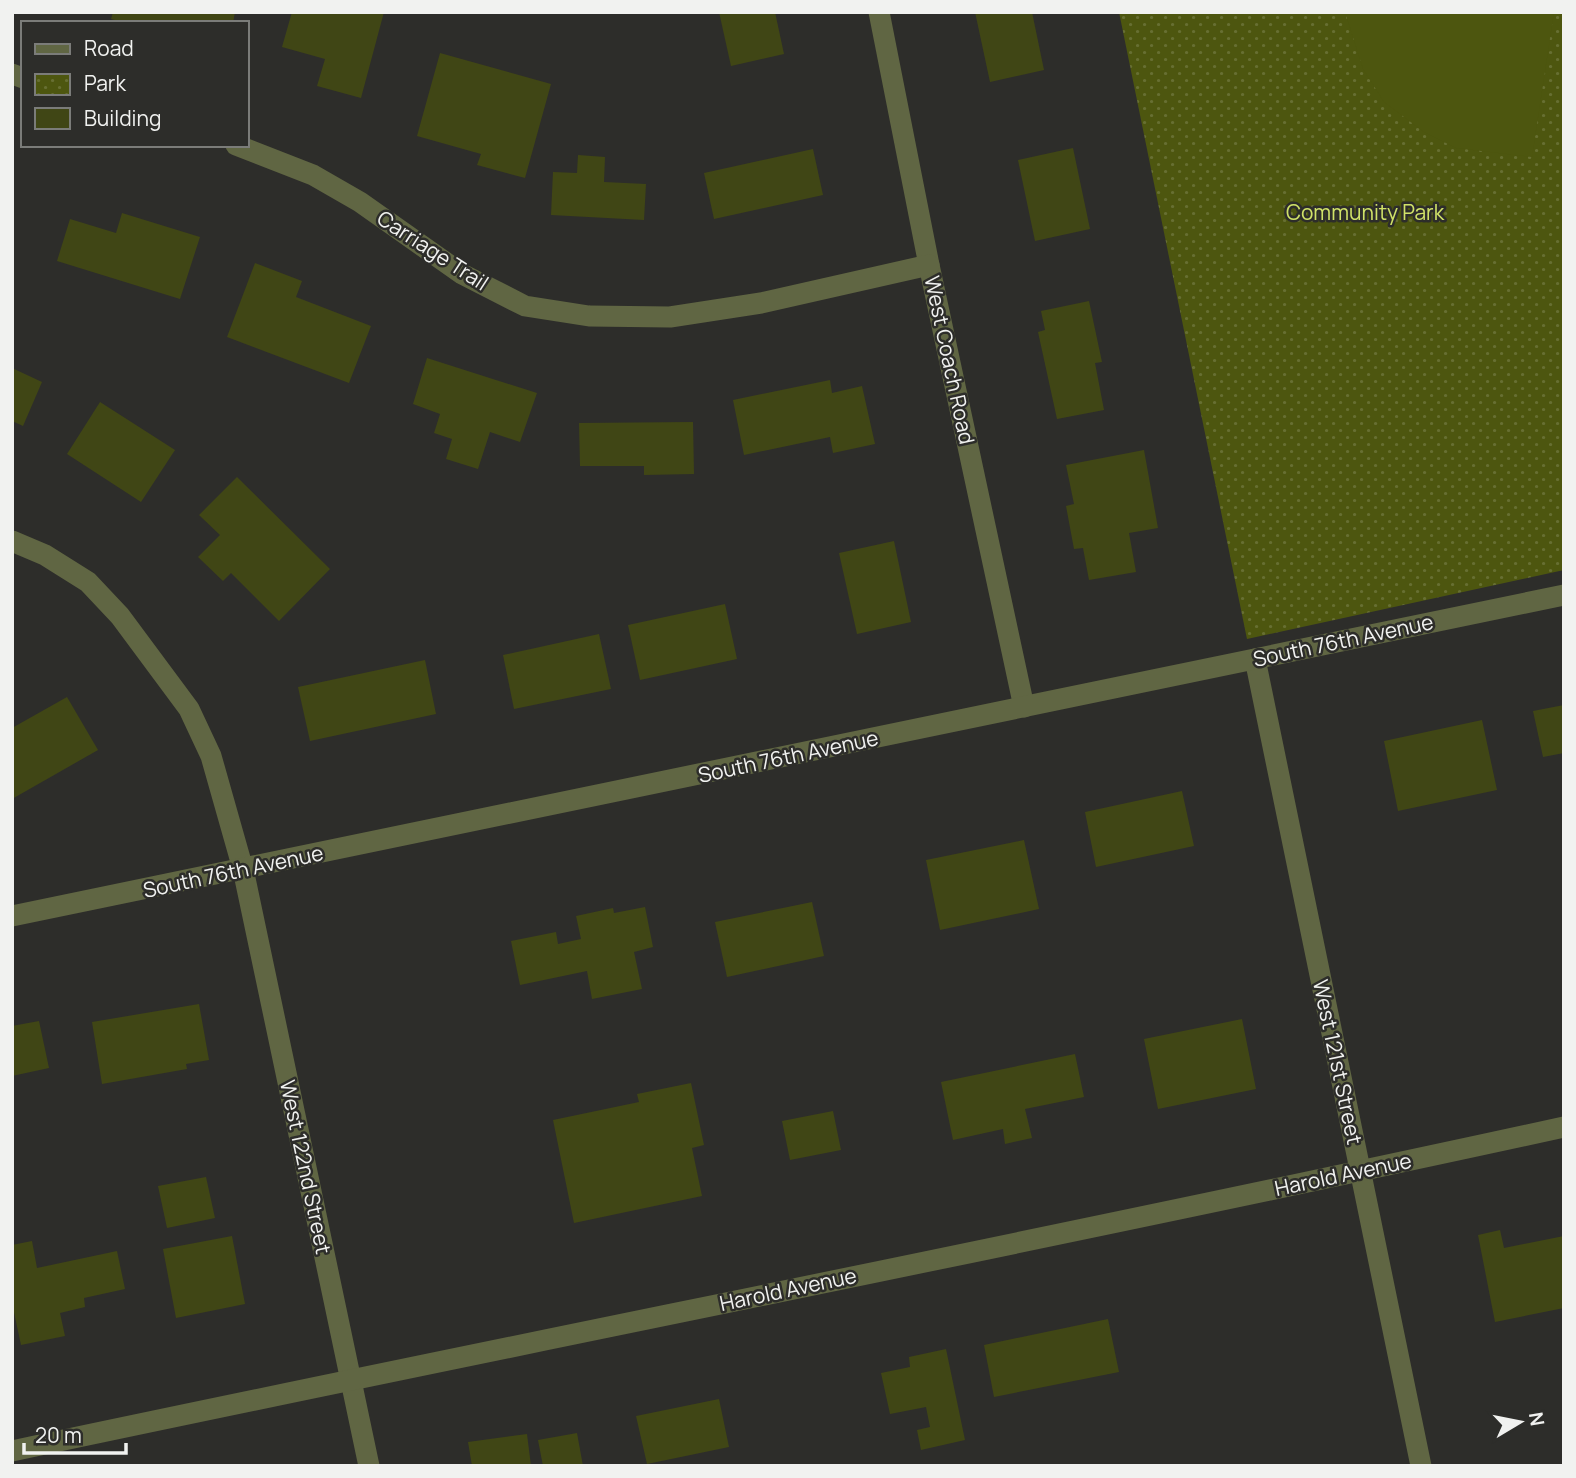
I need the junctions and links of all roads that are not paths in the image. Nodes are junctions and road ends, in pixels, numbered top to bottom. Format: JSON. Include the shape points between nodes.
{"nodes":[{"id":1,"x":879,"y":12,"type":"edge"},
{"id":2,"x":241,"y":147,"type":"edge"},
{"id":3,"x":929,"y":265,"type":"junction"},
{"id":4,"x":12,"y":541,"type":"edge"},
{"id":5,"x":1564,"y":595,"type":"edge"},
{"id":6,"x":1255,"y":659,"type":"junction"},
{"id":7,"x":1024,"y":707,"type":"junction"},
{"id":8,"x":243,"y":869,"type":"junction"},
{"id":9,"x":12,"y":916,"type":"edge"},
{"id":10,"x":1564,"y":1127,"type":"edge"},
{"id":11,"x":1361,"y":1171,"type":"junction"},
{"id":12,"x":351,"y":1379,"type":"junction"},
{"id":13,"x":12,"y":1451,"type":"edge"},
{"id":14,"x":369,"y":1466,"type":"edge"},
{"id":15,"x":1421,"y":1466,"type":"edge"}],
"edges":[{"from":1,"to":3,"type":"street","name":"West Coach Road"},
{"from":2,"to":3,"type":"street","name":"Carriage Trail","via":[[313,175],[360,202],[462,274],[525,306],[589,316],[670,317],[761,303]]},
{"from":3,"to":7,"type":"street","name":"West Coach Road"},
{"from":4,"to":8,"type":"street","name":"West 122nd Street","via":[[88,582],[159,665],[189,709],[211,756]]},
{"from":5,"to":6,"type":"street","name":"South 76th Avenue"},
{"from":6,"to":7,"type":"street","name":"South 76th Avenue"},
{"from":6,"to":11,"type":"street","name":"West 121st Street"},
{"from":7,"to":8,"type":"street","name":"South 76th Avenue"},
{"from":8,"to":9,"type":"street","name":"South 76th Avenue"},
{"from":8,"to":12,"type":"street","name":"West 122nd Street"},
{"from":10,"to":11,"type":"street","name":"Harold Avenue"},
{"from":11,"to":12,"type":"street","name":"Harold Avenue"},
{"from":11,"to":15,"type":"street","name":"West 121st Street"},
{"from":12,"to":13,"type":"street","name":"Harold Avenue"},
{"from":12,"to":14,"type":"street","name":"West 122nd Street"}]}
